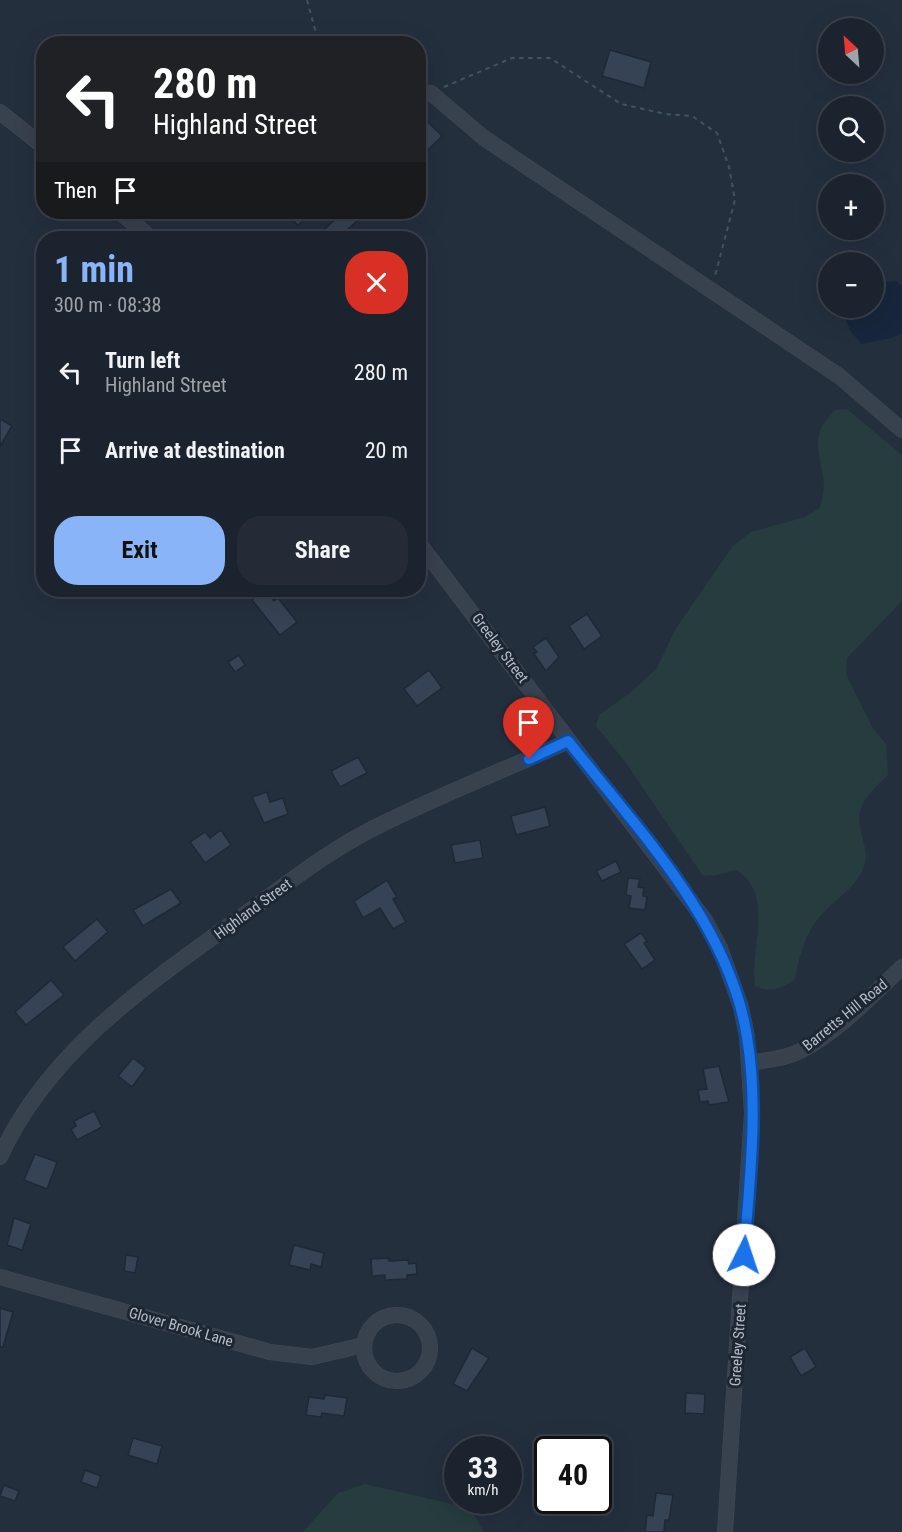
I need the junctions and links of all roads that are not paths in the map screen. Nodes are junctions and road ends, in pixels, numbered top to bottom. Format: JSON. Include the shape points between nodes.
{"nodes":[{"id":1,"x":431,"y":93,"type":"road end"},
{"id":2,"x":0,"y":112,"type":"edge"},
{"id":3,"x":36,"y":141,"type":"edge"},
{"id":4,"x":128,"y":219,"type":"edge"},
{"id":5,"x":143,"y":231,"type":"edge"},
{"id":6,"x":902,"y":430,"type":"edge"},
{"id":7,"x":426,"y":553,"type":"edge"},
{"id":8,"x":568,"y":741,"type":"junction"},
{"id":9,"x":902,"y":967,"type":"edge"},
{"id":10,"x":750,"y":1063,"type":"junction"},
{"id":11,"x":0,"y":1157,"type":"edge"},
{"id":12,"x":0,"y":1277,"type":"edge"},
{"id":13,"x":364,"y":1345,"type":"junction"},
{"id":14,"x":725,"y":1532,"type":"edge"}],
"edges":[{"from":1,"to":6,"type":"street","via":[[484,138],[839,376]]},
{"from":2,"to":3,"type":"street"},
{"from":4,"to":5,"type":"street"},
{"from":7,"to":8,"type":"street","name":"Greeley Street"},
{"from":8,"to":10,"type":"street","name":"Greeley Street","via":[[705,920],[732,977]]},
{"from":8,"to":11,"type":"street","name":"Highland Street","via":[[345,844],[166,971],[93,1032],[50,1077]]},
{"from":9,"to":10,"type":"street","name":"Barretts Hill Road","via":[[840,1022],[800,1051]]},
{"from":10,"to":14,"type":"street","name":"Greeley Street","via":[[753,1113]]},
{"from":12,"to":13,"type":"street","name":"Glover Brook Lane","via":[[270,1352],[312,1357]]},
{"from":13,"to":13,"type":"street","via":[[369,1365],[395,1381],[416,1375],[430,1348],[423,1327],[404,1315],[393,1315],[373,1325]]}]}
